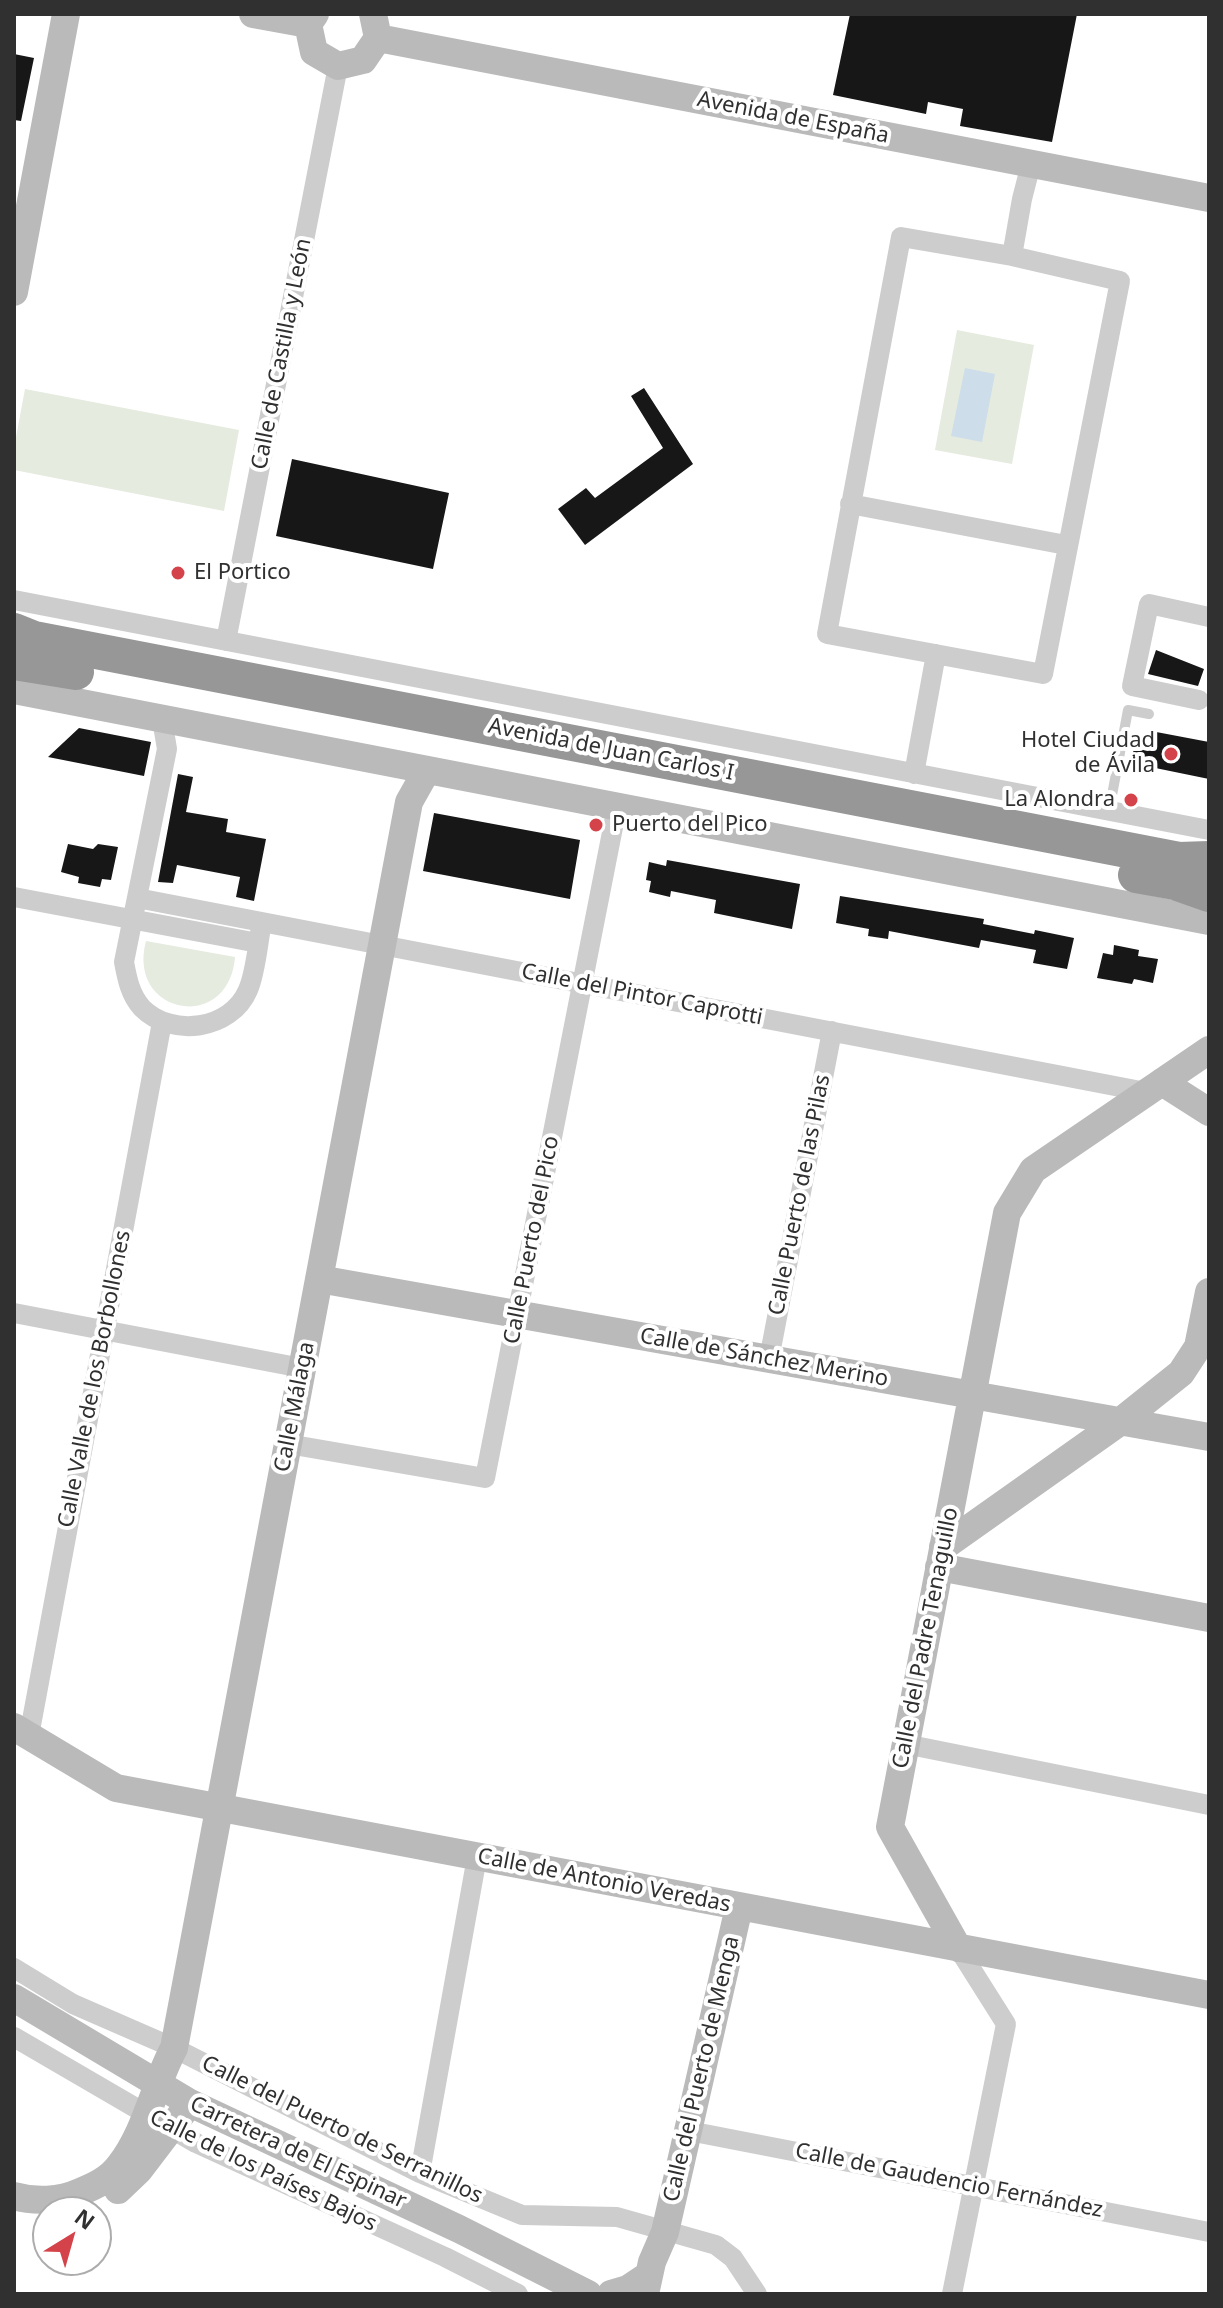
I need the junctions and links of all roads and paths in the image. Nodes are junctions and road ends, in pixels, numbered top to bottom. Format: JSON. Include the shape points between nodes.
{"nodes":[{"id":1,"x":66,"y":14,"type":"edge"},
{"id":2,"x":253,"y":14,"type":"edge"},
{"id":3,"x":311,"y":19,"type":"edge"},
{"id":4,"x":375,"y":26,"type":"edge"},
{"id":5,"x":338,"y":66,"type":"junction"},
{"id":6,"x":1031,"y":164,"type":"junction"},
{"id":7,"x":1209,"y":198,"type":"edge"},
{"id":8,"x":1012,"y":256,"type":"junction"},
{"id":9,"x":14,"y":292,"type":"edge"},
{"id":10,"x":850,"y":504,"type":"junction"},
{"id":11,"x":1066,"y":545,"type":"junction"},
{"id":12,"x":14,"y":600,"type":"edge"},
{"id":13,"x":1209,"y":617,"type":"edge"},
{"id":14,"x":14,"y":631,"type":"edge"},
{"id":15,"x":226,"y":641,"type":"junction"},
{"id":16,"x":936,"y":654,"type":"junction"},
{"id":17,"x":14,"y":662,"type":"edge"},
{"id":18,"x":14,"y":690,"type":"edge"},
{"id":19,"x":1199,"y":700,"type":"dead end"},
{"id":20,"x":1149,"y":714,"type":"dead end"},
{"id":21,"x":174,"y":721,"type":"junction"},
{"id":22,"x":427,"y":770,"type":"junction"},
{"id":23,"x":914,"y":774,"type":"junction"},
{"id":24,"x":617,"y":807,"type":"junction"},
{"id":25,"x":1109,"y":811,"type":"junction"},
{"id":26,"x":1209,"y":830,"type":"edge"},
{"id":27,"x":1209,"y":859,"type":"edge"},
{"id":28,"x":1209,"y":894,"type":"edge"},
{"id":29,"x":14,"y":897,"type":"edge"},
{"id":30,"x":137,"y":898,"type":"junction"},
{"id":31,"x":133,"y":919,"type":"junction"},
{"id":32,"x":1209,"y":921,"type":"edge"},
{"id":33,"x":262,"y":922,"type":"junction"},
{"id":34,"x":258,"y":943,"type":"junction"},
{"id":35,"x":383,"y":945,"type":"junction"},
{"id":36,"x":583,"y":983,"type":"junction"},
{"id":37,"x":162,"y":1022,"type":"junction"},
{"id":38,"x":832,"y":1031,"type":"junction"},
{"id":39,"x":1209,"y":1050,"type":"edge"},
{"id":40,"x":1154,"y":1087,"type":"junction"},
{"id":41,"x":1209,"y":1112,"type":"edge"},
{"id":42,"x":319,"y":1279,"type":"junction"},
{"id":43,"x":1209,"y":1292,"type":"edge"},
{"id":44,"x":14,"y":1313,"type":"edge"},
{"id":45,"x":517,"y":1314,"type":"junction"},
{"id":46,"x":104,"y":1330,"type":"junction"},
{"id":47,"x":769,"y":1359,"type":"junction"},
{"id":48,"x":302,"y":1368,"type":"junction"},
{"id":49,"x":972,"y":1395,"type":"junction"},
{"id":50,"x":1121,"y":1421,"type":"junction"},
{"id":51,"x":1209,"y":1437,"type":"edge"},
{"id":52,"x":288,"y":1444,"type":"junction"},
{"id":53,"x":941,"y":1557,"type":"junction"},
{"id":54,"x":1209,"y":1618,"type":"edge"},
{"id":55,"x":21,"y":1732,"type":"edge"},
{"id":56,"x":905,"y":1744,"type":"junction"},
{"id":57,"x":1209,"y":1805,"type":"edge"},
{"id":58,"x":219,"y":1808,"type":"junction"},
{"id":59,"x":477,"y":1857,"type":"junction"},
{"id":60,"x":739,"y":1907,"type":"junction"},
{"id":61,"x":958,"y":1948,"type":"junction"},
{"id":62,"x":14,"y":1968,"type":"edge"},
{"id":63,"x":1209,"y":1995,"type":"edge"},
{"id":64,"x":14,"y":1998,"type":"edge"},
{"id":65,"x":14,"y":2037,"type":"edge"},
{"id":66,"x":174,"y":2048,"type":"junction"},
{"id":67,"x":145,"y":2077,"type":"junction"},
{"id":68,"x":190,"y":2103,"type":"junction"},
{"id":69,"x":145,"y":2115,"type":"junction"},
{"id":70,"x":171,"y":2130,"type":"junction"},
{"id":71,"x":689,"y":2131,"type":"junction"},
{"id":72,"x":420,"y":2173,"type":"junction"},
{"id":73,"x":974,"y":2185,"type":"junction"},
{"id":74,"x":14,"y":2196,"type":"edge"},
{"id":75,"x":106,"y":2196,"type":"edge"},
{"id":76,"x":665,"y":2232,"type":"junction"},
{"id":77,"x":1209,"y":2232,"type":"edge"},
{"id":78,"x":656,"y":2290,"type":"edge"},
{"id":79,"x":518,"y":2294,"type":"edge"},
{"id":80,"x":588,"y":2294,"type":"edge"},
{"id":81,"x":611,"y":2294,"type":"edge"},
{"id":82,"x":757,"y":2294,"type":"edge"},
{"id":83,"x":952,"y":2294,"type":"edge"}],
"edges":[{"from":1,"to":9,"type":"street"},
{"from":2,"to":3,"type":"street"},
{"from":3,"to":5,"type":"street","via":[[314,52]]},
{"from":4,"to":5,"type":"street","via":[[363,60]]},
{"from":4,"to":6,"type":"street","name":"Avenida de España"},
{"from":5,"to":15,"type":"street","name":"Calle de Castilla y León"},
{"from":6,"to":7,"type":"street","name":"Avenida de España"},
{"from":6,"to":8,"type":"street"},
{"from":8,"to":10,"type":"street","via":[[901,237]]},
{"from":8,"to":11,"type":"street","via":[[1120,281]]},
{"from":10,"to":11,"type":"street"},
{"from":10,"to":16,"type":"street","via":[[827,634]]},
{"from":11,"to":16,"type":"street","via":[[1043,674]]},
{"from":12,"to":15,"type":"street","name":"Avenida de Juan Carlos I"},
{"from":13,"to":19,"type":"street","via":[[1149,604],[1132,686]]},
{"from":14,"to":27,"type":"highway","name":"Avenida de Juan Carlos I","via":[[1179,860]]},
{"from":15,"to":23,"type":"street","name":"Avenida de Juan Carlos I"},
{"from":16,"to":23,"type":"street"},
{"from":17,"to":28,"type":"highway","name":"Avenida de Juan Carlos I","via":[[1175,882]]},
{"from":18,"to":21,"type":"street"},
{"from":20,"to":25,"type":"lane","via":[[1128,710]]},
{"from":21,"to":22,"type":"street"},
{"from":21,"to":30,"type":"street"},
{"from":22,"to":24,"type":"street"},
{"from":22,"to":35,"type":"street","name":"Calle Málaga","via":[[409,802]]},
{"from":23,"to":25,"type":"street","name":"Avenida de Juan Carlos I"},
{"from":24,"to":32,"type":"street"},
{"from":24,"to":36,"type":"street","name":"Calle Puerto del Pico"},
{"from":25,"to":26,"type":"street","name":"Avenida de Juan Carlos I"},
{"from":29,"to":31,"type":"street"},
{"from":30,"to":31,"type":"street"},
{"from":30,"to":33,"type":"street","name":"Calle del Pintor Caprotti"},
{"from":31,"to":34,"type":"street"},
{"from":31,"to":37,"type":"street","via":[[124,962],[128,986],[142,1007]]},
{"from":33,"to":34,"type":"street"},
{"from":33,"to":35,"type":"street","name":"Calle del Pintor Caprotti"},
{"from":34,"to":37,"type":"street","via":[[248,991],[227,1016],[195,1028]]},
{"from":35,"to":36,"type":"street","name":"Calle del Pintor Caprotti"},
{"from":35,"to":42,"type":"street","name":"Calle Málaga"},
{"from":36,"to":38,"type":"street","name":"Calle del Pintor Caprotti"},
{"from":36,"to":45,"type":"street","name":"Calle Puerto del Pico"},
{"from":37,"to":46,"type":"street","name":"Calle Valle de los Borbollones"},
{"from":38,"to":40,"type":"street","name":"Calle del Pintor Caprotti"},
{"from":38,"to":47,"type":"street","name":"Calle Puerto de las Pilas"},
{"from":39,"to":40,"type":"street","name":"Calle del Padre Tenaguillo"},
{"from":40,"to":41,"type":"street","name":"Calle del Pintor Caprotti"},
{"from":40,"to":49,"type":"street","name":"Calle del Padre Tenaguillo","via":[[1033,1170],[1007,1213]]},
{"from":42,"to":45,"type":"street","name":"Calle de Sánchez Merino"},
{"from":42,"to":48,"type":"street","name":"Calle Málaga"},
{"from":43,"to":50,"type":"street","via":[[1198,1347],[1181,1373]]},
{"from":44,"to":46,"type":"street"},
{"from":45,"to":47,"type":"street","name":"Calle de Sánchez Merino"},
{"from":45,"to":52,"type":"street","name":"Calle Puerto del Pico","via":[[485,1478]]},
{"from":46,"to":48,"type":"street"},
{"from":46,"to":55,"type":"street","name":"Calle Valle de los Borbollones"},
{"from":47,"to":49,"type":"street","name":"Calle de Sánchez Merino"},
{"from":48,"to":52,"type":"street","name":"Calle Málaga"},
{"from":49,"to":50,"type":"street","name":"Calle de Sánchez Merino"},
{"from":49,"to":53,"type":"street","name":"Calle del Padre Tenaguillo"},
{"from":50,"to":51,"type":"street","name":"Calle de Sánchez Merino"},
{"from":50,"to":53,"type":"street"},
{"from":52,"to":58,"type":"street","name":"Calle Málaga"},
{"from":53,"to":54,"type":"street"},
{"from":53,"to":56,"type":"street","name":"Calle del Padre Tenaguillo"},
{"from":55,"to":58,"type":"street","name":"Calle de Antonio Veredas","via":[[116,1788]]},
{"from":56,"to":57,"type":"street"},
{"from":56,"to":61,"type":"street","name":"Calle del Padre Tenaguillo","via":[[890,1827]]},
{"from":58,"to":59,"type":"street","name":"Calle de Antonio Veredas"},
{"from":58,"to":66,"type":"street","name":"Calle Málaga"},
{"from":59,"to":60,"type":"street","name":"Calle de Antonio Veredas"},
{"from":59,"to":72,"type":"street"},
{"from":60,"to":61,"type":"street","name":"Calle de Antonio Veredas"},
{"from":60,"to":71,"type":"street","name":"Calle del Puerto de Menga"},
{"from":61,"to":63,"type":"street","name":"Calle de Antonio Veredas"},
{"from":61,"to":73,"type":"street","name":"Calle del Padre Tenaguillo","via":[[1006,2024]]},
{"from":62,"to":66,"type":"street","name":"Calle del Puerto de Serranillos","via":[[73,2004]]},
{"from":64,"to":67,"type":"street","name":"Carretera de El Espinar"},
{"from":65,"to":69,"type":"street","name":"Calle de los Países Bajos"},
{"from":66,"to":67,"type":"street","name":"Calle Málaga"},
{"from":66,"to":68,"type":"street","name":"Calle Málaga"},
{"from":66,"to":72,"type":"street","name":"Calle del Puerto de Serranillos"},
{"from":67,"to":68,"type":"street","name":"Carretera de El Espinar"},
{"from":67,"to":69,"type":"street","name":"Calle Málaga"},
{"from":68,"to":70,"type":"street"},
{"from":68,"to":80,"type":"street","name":"Carretera de El Espinar"},
{"from":69,"to":70,"type":"street","name":"Calle de los Países Bajos"},
{"from":69,"to":74,"type":"street","name":"Calle Málaga","via":[[120,2166],[100,2184],[65,2199]]},
{"from":70,"to":75,"type":"street","via":[[139,2170]]},
{"from":70,"to":79,"type":"street","name":"Calle de los Países Bajos"},
{"from":71,"to":73,"type":"street","name":"Calle de Gaudencio Fernández"},
{"from":71,"to":76,"type":"street","name":"Calle del Puerto de Menga"},
{"from":72,"to":76,"type":"street","name":"Calle del Puerto de Serranillos","via":[[522,2215],[617,2217]]},
{"from":73,"to":77,"type":"street","name":"Calle de Gaudencio Fernández"},
{"from":73,"to":83,"type":"street","name":"Calle del Padre Tenaguillo"},
{"from":76,"to":78,"type":"street","name":"Calle del Puerto de Menga","via":[[667,2253]]},
{"from":76,"to":82,"type":"street","name":"Calle del Puerto de Serranillos","via":[[716,2245],[733,2258]]},
{"from":78,"to":81,"type":"street","name":"Calle del Puerto de Menga"}]}
